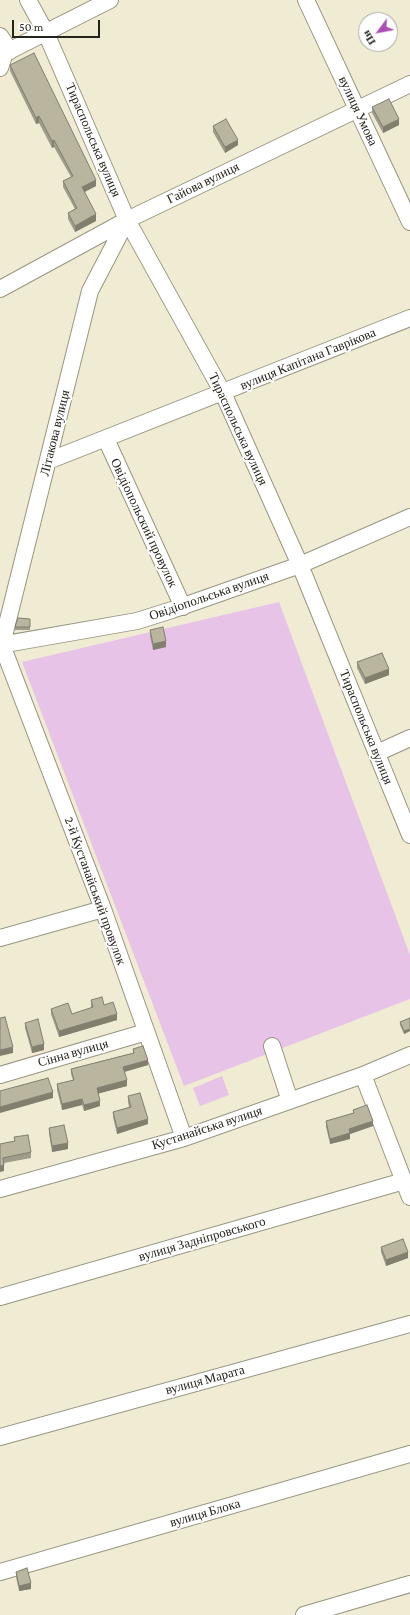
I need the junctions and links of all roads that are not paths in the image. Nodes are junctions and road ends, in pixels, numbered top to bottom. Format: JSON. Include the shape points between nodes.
{"nodes":[{"id":1,"x":28,"y":0,"type":"edge"},
{"id":2,"x":110,"y":0,"type":"edge"},
{"id":3,"x":306,"y":0,"type":"edge"},
{"id":4,"x":46,"y":32,"type":"junction"},
{"id":5,"x":0,"y":36,"type":"edge"},
{"id":6,"x":10,"y":51,"type":"junction"},
{"id":7,"x":0,"y":68,"type":"edge"},
{"id":8,"x":410,"y":84,"type":"edge"},
{"id":9,"x":357,"y":110,"type":"junction"},
{"id":10,"x":127,"y":220,"type":"junction"},
{"id":11,"x":410,"y":222,"type":"edge"},
{"id":12,"x":0,"y":289,"type":"edge"},
{"id":13,"x":410,"y":318,"type":"edge"},
{"id":14,"x":223,"y":393,"type":"junction"},
{"id":15,"x":106,"y":439,"type":"junction"},
{"id":16,"x":48,"y":461,"type":"junction"},
{"id":17,"x":410,"y":517,"type":"edge"},
{"id":18,"x":300,"y":565,"type":"junction"},
{"id":19,"x":183,"y":607,"type":"junction"},
{"id":20,"x":1,"y":648,"type":"edge"},
{"id":21,"x":410,"y":738,"type":"edge"},
{"id":22,"x":377,"y":753,"type":"junction"},
{"id":23,"x":410,"y":836,"type":"edge"},
{"id":24,"x":103,"y":909,"type":"junction"},
{"id":25,"x":0,"y":938,"type":"edge"},
{"id":26,"x":146,"y":1032,"type":"junction"},
{"id":27,"x":272,"y":1046,"type":"dead end"},
{"id":28,"x":410,"y":1055,"type":"edge"},
{"id":29,"x":0,"y":1075,"type":"edge"},
{"id":30,"x":363,"y":1075,"type":"junction"},
{"id":31,"x":290,"y":1101,"type":"junction"},
{"id":32,"x":184,"y":1138,"type":"junction"},
{"id":33,"x":404,"y":1181,"type":"junction"},
{"id":34,"x":0,"y":1189,"type":"edge"},
{"id":35,"x":410,"y":1197,"type":"edge"},
{"id":36,"x":0,"y":1297,"type":"edge"},
{"id":37,"x":410,"y":1324,"type":"edge"},
{"id":38,"x":0,"y":1437,"type":"edge"},
{"id":39,"x":410,"y":1454,"type":"edge"},
{"id":40,"x":0,"y":1572,"type":"edge"},
{"id":41,"x":410,"y":1584,"type":"edge"},
{"id":42,"x":304,"y":1615,"type":"edge"}],
"edges":[{"from":1,"to":4,"type":"street","name":"Тираспольська вулиця"},
{"from":2,"to":4,"type":"street"},
{"from":3,"to":9,"type":"street","name":"вулиця Умова"},
{"from":4,"to":6,"type":"street"},
{"from":4,"to":10,"type":"street","name":"Тираспольська вулиця"},
{"from":5,"to":6,"type":"street"},
{"from":6,"to":7,"type":"street","via":[[5,53]]},
{"from":8,"to":9,"type":"street","name":"Гайова вулиця"},
{"from":9,"to":10,"type":"street","name":"Гайова вулиця"},
{"from":9,"to":11,"type":"street","name":"вулиця Умова"},
{"from":10,"to":12,"type":"street","name":"Гайова вулиця"},
{"from":10,"to":14,"type":"street","name":"Тираспольська вулиця"},
{"from":10,"to":16,"type":"street","name":"Літакова вулиця","via":[[90,291]]},
{"from":13,"to":14,"type":"street","name":"вулиця Капітана Гаврікова"},
{"from":14,"to":15,"type":"street","name":"вулиця Капітана Гаврікова"},
{"from":14,"to":18,"type":"street","name":"Тираспольська вулиця"},
{"from":15,"to":16,"type":"street","name":"вулиця Капітана Гаврікова"},
{"from":15,"to":19,"type":"street","name":"Овідіопольский провулок"},
{"from":16,"to":20,"type":"street","name":"Літакова вулиця"},
{"from":17,"to":18,"type":"street","name":"Овідіопольська вулиця"},
{"from":18,"to":19,"type":"street","name":"Овідіопольська вулиця"},
{"from":18,"to":22,"type":"street","name":"Тираспольська вулиця"},
{"from":19,"to":20,"type":"street","name":"Овідіопольська вулиця","via":[[137,621]]},
{"from":20,"to":24,"type":"street","name":"2-й Кустанайський провулок"},
{"from":21,"to":22,"type":"street"},
{"from":22,"to":23,"type":"street","name":"Тираспольська вулиця"},
{"from":24,"to":25,"type":"street"},
{"from":24,"to":26,"type":"street","name":"2-й Кустанайський провулок"},
{"from":26,"to":29,"type":"street","name":"Сінна вулиця"},
{"from":26,"to":32,"type":"street","name":"2-й Кустанайський провулок"},
{"from":27,"to":31,"type":"street"},
{"from":28,"to":30,"type":"street","name":"Кустанайська вулиця"},
{"from":30,"to":31,"type":"street","name":"Кустанайська вулиця"},
{"from":30,"to":33,"type":"street"},
{"from":31,"to":32,"type":"street","name":"Кустанайська вулиця"},
{"from":32,"to":34,"type":"street","name":"Кустанайська вулиця"},
{"from":33,"to":35,"type":"street"},
{"from":33,"to":36,"type":"street","name":"вулиця Задніпровського"},
{"from":37,"to":38,"type":"street","name":"вулиця Марата"},
{"from":39,"to":40,"type":"street","name":"вулиця Блока"},
{"from":41,"to":42,"type":"street"}]}
